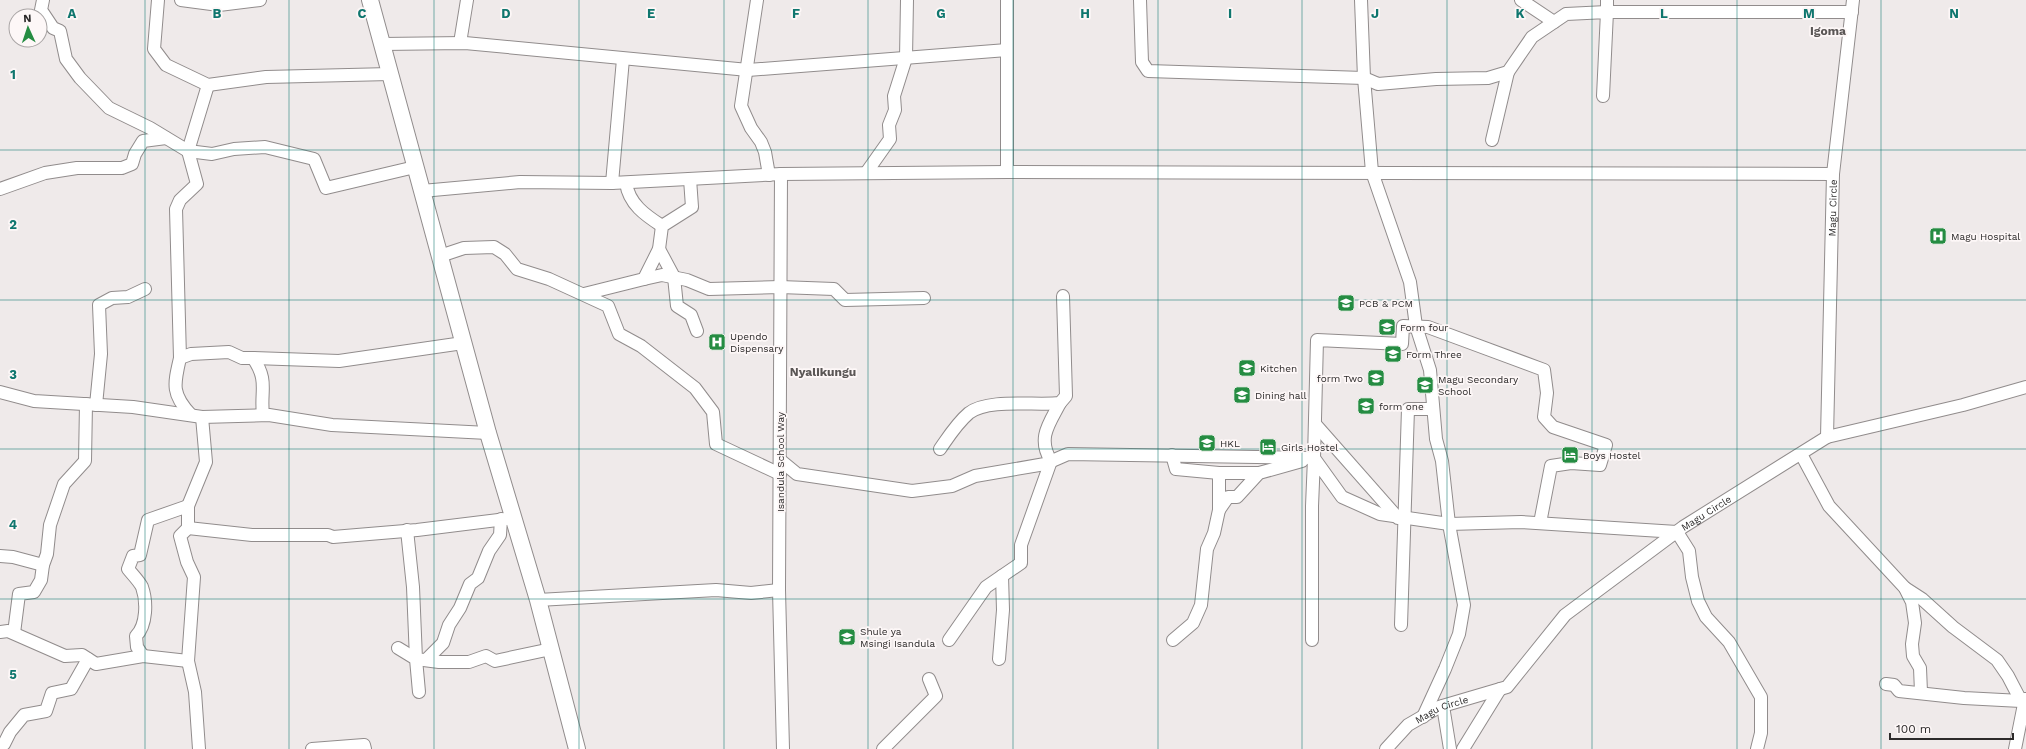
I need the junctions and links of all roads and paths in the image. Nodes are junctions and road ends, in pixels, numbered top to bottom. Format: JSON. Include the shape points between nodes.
{"nodes":[{"id":1,"x":43,"y":0,"type":"edge"},
{"id":2,"x":158,"y":0,"type":"edge"},
{"id":3,"x":181,"y":0,"type":"edge"},
{"id":4,"x":260,"y":0,"type":"edge"},
{"id":5,"x":370,"y":0,"type":"edge"},
{"id":6,"x":467,"y":0,"type":"edge"},
{"id":7,"x":757,"y":0,"type":"edge"},
{"id":8,"x":907,"y":0,"type":"edge"},
{"id":9,"x":1007,"y":0,"type":"edge"},
{"id":10,"x":1140,"y":0,"type":"edge"},
{"id":11,"x":1361,"y":0,"type":"edge"},
{"id":12,"x":1521,"y":0,"type":"edge"},
{"id":13,"x":1853,"y":0,"type":"edge"},
{"id":14,"x":1607,"y":6,"type":"edge"},
{"id":15,"x":1852,"y":12,"type":"junction"},
{"id":16,"x":1554,"y":22,"type":"junction"},
{"id":17,"x":460,"y":43,"type":"junction"},
{"id":18,"x":382,"y":44,"type":"junction"},
{"id":19,"x":1007,"y":50,"type":"junction"},
{"id":20,"x":906,"y":58,"type":"junction"},
{"id":21,"x":623,"y":59,"type":"junction"},
{"id":22,"x":748,"y":70,"type":"junction"},
{"id":23,"x":1508,"y":72,"type":"junction"},
{"id":24,"x":390,"y":74,"type":"junction"},
{"id":25,"x":1364,"y":78,"type":"junction"},
{"id":26,"x":208,"y":85,"type":"junction"},
{"id":27,"x":1603,"y":96,"type":"dead end"},
{"id":28,"x":166,"y":138,"type":"junction"},
{"id":29,"x":1492,"y":140,"type":"dead end"},
{"id":30,"x":188,"y":151,"type":"junction"},
{"id":31,"x":415,"y":167,"type":"junction"},
{"id":32,"x":1007,"y":172,"type":"junction"},
{"id":33,"x":1372,"y":172,"type":"junction"},
{"id":34,"x":866,"y":173,"type":"junction"},
{"id":35,"x":1833,"y":174,"type":"junction"},
{"id":36,"x":775,"y":175,"type":"junction"},
{"id":37,"x":690,"y":179,"type":"junction"},
{"id":38,"x":626,"y":183,"type":"junction"},
{"id":39,"x":612,"y":184,"type":"junction"},
{"id":40,"x":0,"y":189,"type":"edge"},
{"id":41,"x":422,"y":191,"type":"junction"},
{"id":42,"x":662,"y":226,"type":"junction"},
{"id":43,"x":659,"y":249,"type":"junction"},
{"id":44,"x":440,"y":256,"type":"junction"},
{"id":45,"x":674,"y":277,"type":"junction"},
{"id":46,"x":644,"y":279,"type":"junction"},
{"id":47,"x":780,"y":287,"type":"junction"},
{"id":48,"x":145,"y":289,"type":"dead end"},
{"id":49,"x":584,"y":294,"type":"junction"},
{"id":50,"x":1063,"y":296,"type":"dead end"},
{"id":51,"x":924,"y":298,"type":"dead end"},
{"id":52,"x":1416,"y":326,"type":"junction"},
{"id":53,"x":697,"y":331,"type":"dead end"},
{"id":54,"x":463,"y":343,"type":"junction"},
{"id":55,"x":180,"y":358,"type":"junction"},
{"id":56,"x":254,"y":358,"type":"junction"},
{"id":57,"x":2026,"y":387,"type":"edge"},
{"id":58,"x":0,"y":392,"type":"edge"},
{"id":59,"x":1060,"y":403,"type":"junction"},
{"id":60,"x":91,"y":404,"type":"junction"},
{"id":61,"x":1433,"y":410,"type":"junction"},
{"id":62,"x":263,"y":415,"type":"junction"},
{"id":63,"x":196,"y":416,"type":"junction"},
{"id":64,"x":1315,"y":424,"type":"junction"},
{"id":65,"x":488,"y":433,"type":"junction"},
{"id":66,"x":1828,"y":437,"type":"junction"},
{"id":67,"x":940,"y":449,"type":"dead end"},
{"id":68,"x":1801,"y":454,"type":"junction"},
{"id":69,"x":1172,"y":455,"type":"junction"},
{"id":70,"x":1314,"y":458,"type":"junction"},
{"id":71,"x":780,"y":460,"type":"junction"},
{"id":72,"x":1051,"y":461,"type":"junction"},
{"id":73,"x":1219,"y":473,"type":"junction"},
{"id":74,"x":1259,"y":473,"type":"junction"},
{"id":75,"x":780,"y":474,"type":"junction"},
{"id":76,"x":188,"y":506,"type":"junction"},
{"id":77,"x":1219,"y":510,"type":"junction"},
{"id":78,"x":1402,"y":518,"type":"junction"},
{"id":79,"x":508,"y":519,"type":"junction"},
{"id":80,"x":1540,"y":523,"type":"junction"},
{"id":81,"x":1449,"y":524,"type":"junction"},
{"id":82,"x":188,"y":528,"type":"junction"},
{"id":83,"x":407,"y":530,"type":"junction"},
{"id":84,"x":1677,"y":532,"type":"junction"},
{"id":85,"x":0,"y":556,"type":"edge"},
{"id":86,"x":43,"y":565,"type":"junction"},
{"id":87,"x":1002,"y":576,"type":"junction"},
{"id":88,"x":1905,"y":588,"type":"junction"},
{"id":89,"x":779,"y":590,"type":"junction"},
{"id":90,"x":538,"y":600,"type":"junction"},
{"id":91,"x":1401,"y":625,"type":"dead end"},
{"id":92,"x":0,"y":632,"type":"edge"},
{"id":93,"x":14,"y":633,"type":"junction"},
{"id":94,"x":949,"y":640,"type":"dead end"},
{"id":95,"x":1173,"y":640,"type":"dead end"},
{"id":96,"x":1312,"y":640,"type":"dead end"},
{"id":97,"x":398,"y":648,"type":"dead end"},
{"id":98,"x":551,"y":649,"type":"junction"},
{"id":99,"x":143,"y":656,"type":"junction"},
{"id":100,"x":88,"y":659,"type":"junction"},
{"id":101,"x":999,"y":659,"type":"dead end"},
{"id":102,"x":421,"y":660,"type":"junction"},
{"id":103,"x":188,"y":661,"type":"junction"},
{"id":104,"x":929,"y":679,"type":"dead end"},
{"id":105,"x":1886,"y":684,"type":"dead end"},
{"id":106,"x":1500,"y":689,"type":"junction"},
{"id":107,"x":419,"y":692,"type":"dead end"},
{"id":108,"x":1921,"y":692,"type":"junction"},
{"id":109,"x":2024,"y":700,"type":"edge"},
{"id":110,"x":1443,"y":706,"type":"junction"},
{"id":111,"x":1422,"y":717,"type":"junction"},
{"id":112,"x":0,"y":746,"type":"edge"},
{"id":113,"x":199,"y":749,"type":"edge"},
{"id":114,"x":312,"y":749,"type":"edge"},
{"id":115,"x":365,"y":749,"type":"edge"},
{"id":116,"x":577,"y":749,"type":"edge"},
{"id":117,"x":783,"y":749,"type":"edge"},
{"id":118,"x":883,"y":749,"type":"edge"},
{"id":119,"x":1386,"y":749,"type":"edge"},
{"id":120,"x":1450,"y":749,"type":"edge"},
{"id":121,"x":1463,"y":749,"type":"edge"},
{"id":122,"x":1757,"y":749,"type":"edge"},
{"id":123,"x":2015,"y":749,"type":"edge"}],
"edges":[{"from":1,"to":28,"type":"street","via":[[41,10],[53,28],[60,31],[66,59],[80,78],[109,108]]},
{"from":2,"to":26,"type":"street","via":[[154,49],[166,65]]},
{"from":3,"to":4,"type":"street","via":[[219,5]]},
{"from":5,"to":18,"type":"main road"},
{"from":6,"to":17,"type":"street"},
{"from":7,"to":22,"type":"street","name":"Isandula School Way"},
{"from":8,"to":20,"type":"street"},
{"from":9,"to":19,"type":"street"},
{"from":10,"to":25,"type":"street","via":[[1142,62],[1148,71]]},
{"from":11,"to":25,"type":"street"},
{"from":12,"to":16,"type":"street"},
{"from":13,"to":15,"type":"street","name":"Magu Circle"},
{"from":14,"to":15,"type":"street"},
{"from":14,"to":16,"type":"street","via":[[1566,14]]},
{"from":14,"to":27,"type":"street"},
{"from":15,"to":35,"type":"street","name":"Magu Circle"},
{"from":16,"to":23,"type":"street","via":[[1532,37]]},
{"from":17,"to":18,"type":"street"},
{"from":17,"to":21,"type":"street"},
{"from":18,"to":24,"type":"main road"},
{"from":19,"to":20,"type":"street"},
{"from":19,"to":32,"type":"street"},
{"from":20,"to":22,"type":"street"},
{"from":20,"to":34,"type":"street","via":[[894,96],[895,110],[889,125],[890,139]]},
{"from":21,"to":22,"type":"street"},
{"from":21,"to":39,"type":"street"},
{"from":22,"to":36,"type":"street","name":"Isandula School Way","via":[[742,106]]},
{"from":23,"to":25,"type":"street","via":[[1488,78],[1378,84]]},
{"from":23,"to":29,"type":"street"},
{"from":24,"to":26,"type":"street","via":[[266,77]]},
{"from":24,"to":31,"type":"main road"},
{"from":25,"to":33,"type":"street"},
{"from":26,"to":30,"type":"street"},
{"from":28,"to":30,"type":"street"},
{"from":28,"to":40,"type":"street","via":[[143,141],[132,164],[122,168],[77,168],[45,173]]},
{"from":30,"to":31,"type":"street","via":[[212,154],[234,149],[265,147],[314,159],[326,188]]},
{"from":30,"to":55,"type":"street","via":[[197,184],[180,200],[176,209]]},
{"from":31,"to":41,"type":"main road"},
{"from":32,"to":33,"type":"street"},
{"from":32,"to":34,"type":"street"},
{"from":33,"to":35,"type":"street"},
{"from":33,"to":52,"type":"street","via":[[1410,282]]},
{"from":34,"to":36,"type":"street"},
{"from":35,"to":66,"type":"street","name":"Magu Circle"},
{"from":36,"to":37,"type":"street"},
{"from":36,"to":47,"type":"street","name":"Isandula School Way"},
{"from":37,"to":38,"type":"street"},
{"from":37,"to":42,"type":"street","via":[[692,207]]},
{"from":38,"to":39,"type":"street"},
{"from":38,"to":42,"type":"street","via":[[628,193],[640,211]]},
{"from":39,"to":41,"type":"street","via":[[520,182]]},
{"from":41,"to":44,"type":"main road"},
{"from":42,"to":43,"type":"street"},
{"from":43,"to":45,"type":"street"},
{"from":43,"to":46,"type":"street"},
{"from":44,"to":49,"type":"street","via":[[464,248],[494,247],[506,254],[517,268]]},
{"from":44,"to":54,"type":"main road"},
{"from":45,"to":46,"type":"street","via":[[662,275]]},
{"from":45,"to":47,"type":"street","via":[[709,289]]},
{"from":45,"to":53,"type":"street","via":[[676,306],[691,315]]},
{"from":46,"to":49,"type":"street"},
{"from":47,"to":51,"type":"street","via":[[834,289],[844,300]]},
{"from":47,"to":71,"type":"street","name":"Isandula School Way"},
{"from":48,"to":60,"type":"street","via":[[128,297],[112,298],[99,305],[101,354]]},
{"from":49,"to":75,"type":"street","via":[[608,306],[620,334],[641,346],[695,388],[713,412],[716,444]]},
{"from":50,"to":59,"type":"street","via":[[1067,385],[1066,396]]},
{"from":52,"to":61,"type":"street","via":[[1430,370]]},
{"from":52,"to":64,"type":"street","via":[[1403,326],[1402,344],[1317,340]]},
{"from":52,"to":80,"type":"street","via":[[1428,327],[1544,370],[1547,393],[1544,418],[1553,427],[1606,445],[1600,465],[1571,463],[1551,466]]},
{"from":54,"to":56,"type":"street","via":[[339,361]]},
{"from":54,"to":65,"type":"main road"},
{"from":55,"to":56,"type":"street","via":[[191,354],[229,352],[242,358]]},
{"from":55,"to":63,"type":"street","via":[[175,382],[176,395]]},
{"from":56,"to":62,"type":"street","via":[[263,378]]},
{"from":57,"to":66,"type":"street","via":[[1963,405]]},
{"from":58,"to":60,"type":"street","via":[[34,401]]},
{"from":59,"to":67,"type":"street","via":[[991,405],[970,412]]},
{"from":59,"to":72,"type":"street","via":[[1044,434],[1045,451]]},
{"from":60,"to":63,"type":"street"},
{"from":60,"to":86,"type":"street","via":[[85,461],[64,484],[50,525],[47,554]]},
{"from":61,"to":78,"type":"street","via":[[1408,409]]},
{"from":61,"to":81,"type":"street"},
{"from":62,"to":63,"type":"street"},
{"from":62,"to":65,"type":"street","via":[[332,425]]},
{"from":63,"to":76,"type":"street","via":[[206,462]]},
{"from":64,"to":70,"type":"street"},
{"from":64,"to":78,"type":"street"},
{"from":65,"to":79,"type":"main road"},
{"from":66,"to":68,"type":"street","name":"Magu Circle"},
{"from":68,"to":84,"type":"street","name":"Magu Circle"},
{"from":68,"to":88,"type":"street","via":[[1829,506]]},
{"from":69,"to":70,"type":"street"},
{"from":69,"to":72,"type":"street","via":[[1068,454]]},
{"from":69,"to":73,"type":"street","via":[[1176,469]]},
{"from":70,"to":74,"type":"street"},
{"from":70,"to":78,"type":"street","via":[[1342,497],[1380,514]]},
{"from":70,"to":96,"type":"street"},
{"from":71,"to":72,"type":"street","via":[[797,474],[912,491],[952,486],[975,476]]},
{"from":71,"to":75,"type":"street","name":"Isandula School Way"},
{"from":72,"to":87,"type":"street","via":[[1021,545],[1021,563]]},
{"from":73,"to":74,"type":"street"},
{"from":73,"to":77,"type":"street"},
{"from":74,"to":77,"type":"street","via":[[1237,497],[1228,497]]},
{"from":75,"to":89,"type":"street","name":"Isandula School Way"},
{"from":76,"to":82,"type":"street"},
{"from":76,"to":99,"type":"street","via":[[148,520],[140,555],[133,556],[128,569],[142,587],[146,612],[141,631],[136,636],[137,647]]},
{"from":77,"to":95,"type":"street","via":[[1207,549],[1201,605],[1193,623]]},
{"from":78,"to":81,"type":"street"},
{"from":78,"to":91,"type":"street"},
{"from":79,"to":83,"type":"street"},
{"from":79,"to":90,"type":"main road"},
{"from":79,"to":102,"type":"street","via":[[478,578],[470,584],[460,608],[449,625],[443,643]]},
{"from":80,"to":81,"type":"street"},
{"from":80,"to":84,"type":"street"},
{"from":81,"to":111,"type":"street","via":[[1464,605],[1458,634],[1445,669]]},
{"from":82,"to":83,"type":"street","via":[[252,535],[333,537]]},
{"from":82,"to":103,"type":"street","via":[[180,536],[186,562],[194,577]]},
{"from":83,"to":102,"type":"street"},
{"from":84,"to":106,"type":"street","name":"Magu Circle","via":[[1565,615],[1507,687]]},
{"from":84,"to":122,"type":"street","via":[[1689,551],[1698,601],[1706,618],[1729,642],[1761,697],[1761,732]]},
{"from":85,"to":86,"type":"street"},
{"from":86,"to":93,"type":"street","via":[[41,580],[34,592],[19,594]]},
{"from":87,"to":94,"type":"street","via":[[986,587]]},
{"from":87,"to":101,"type":"street","via":[[1003,610]]},
{"from":88,"to":108,"type":"street","via":[[1912,602],[1915,623],[1913,656],[1920,668]]},
{"from":88,"to":109,"type":"street","via":[[1997,660]]},
{"from":89,"to":90,"type":"street","via":[[751,593],[716,590]]},
{"from":89,"to":117,"type":"street","name":"Isandula School Way"},
{"from":90,"to":98,"type":"main road"},
{"from":92,"to":93,"type":"street","via":[[8,630]]},
{"from":93,"to":100,"type":"street","via":[[65,656],[82,655]]},
{"from":97,"to":102,"type":"street"},
{"from":98,"to":102,"type":"street","via":[[495,661],[486,656],[469,662]]},
{"from":98,"to":116,"type":"main road"},
{"from":99,"to":100,"type":"street","via":[[96,664]]},
{"from":99,"to":103,"type":"street"},
{"from":100,"to":112,"type":"street","via":[[71,689],[52,693],[46,711],[24,715]]},
{"from":102,"to":107,"type":"street"},
{"from":103,"to":113,"type":"street","via":[[195,692]]},
{"from":104,"to":118,"type":"street","via":[[936,696]]},
{"from":105,"to":108,"type":"street","via":[[1894,685],[1899,691]]},
{"from":106,"to":110,"type":"street","name":"Magu Circle"},
{"from":106,"to":121,"type":"street"},
{"from":108,"to":109,"type":"street","via":[[1964,698]]},
{"from":109,"to":123,"type":"street"},
{"from":110,"to":111,"type":"street","name":"Magu Circle"},
{"from":110,"to":120,"type":"street"},
{"from":111,"to":119,"type":"street","name":"Magu Circle","via":[[1408,725]]},
{"from":114,"to":115,"type":"street","via":[[364,745]]}]}
